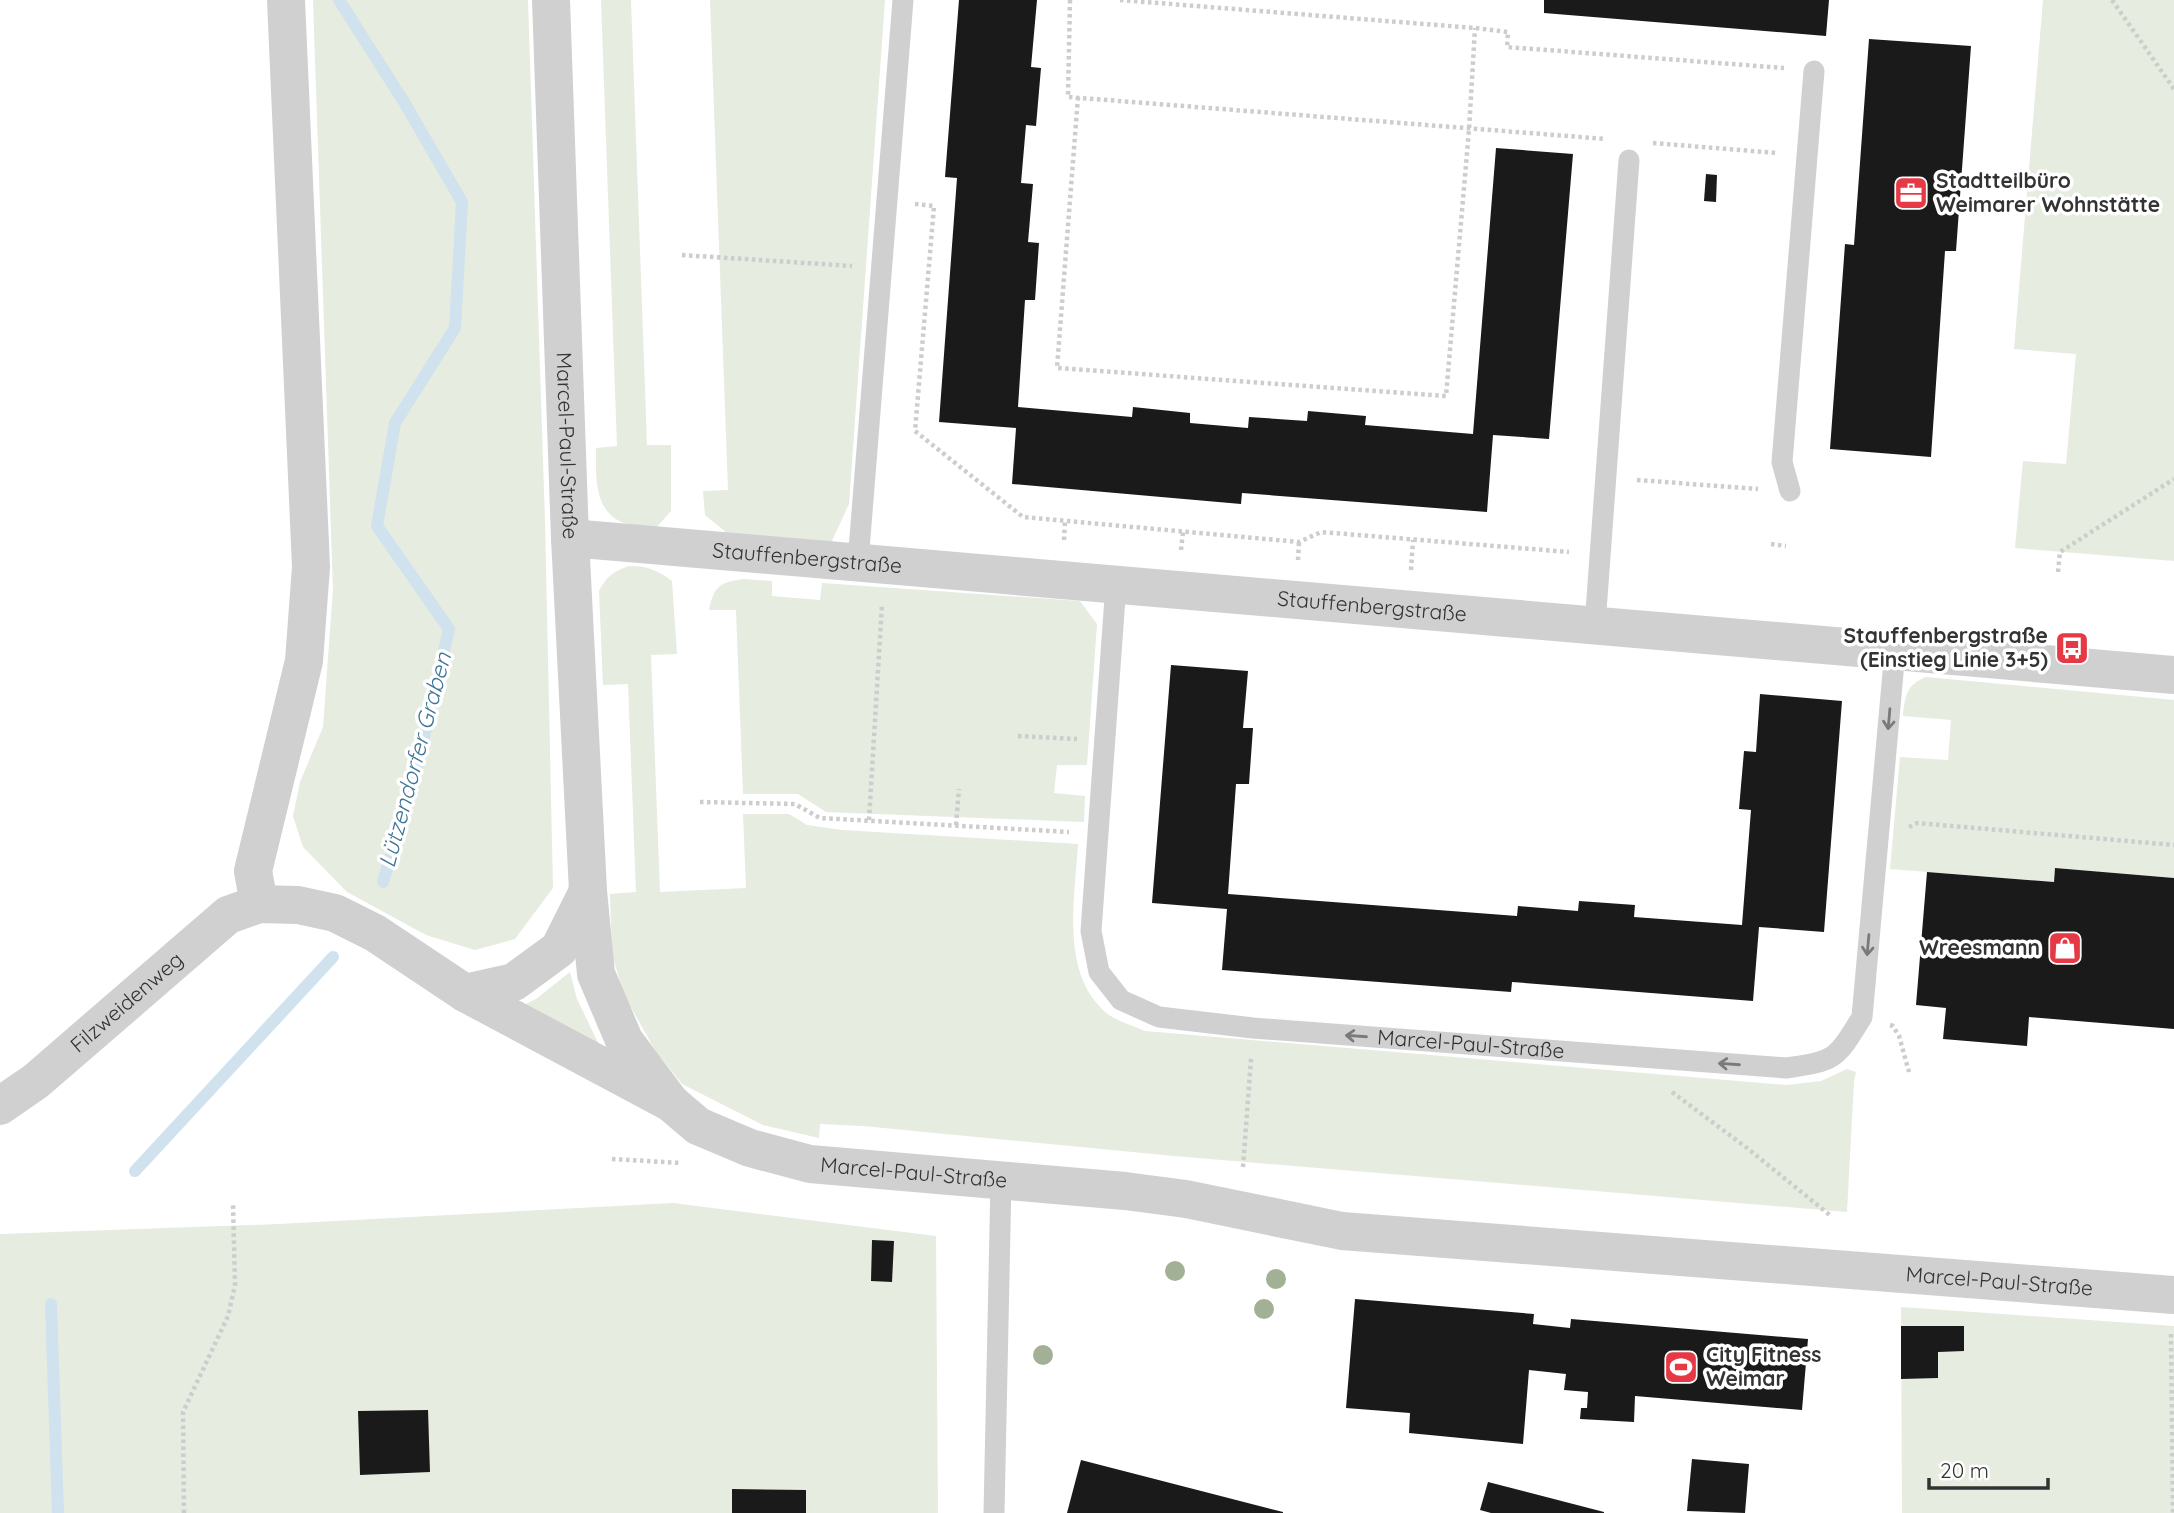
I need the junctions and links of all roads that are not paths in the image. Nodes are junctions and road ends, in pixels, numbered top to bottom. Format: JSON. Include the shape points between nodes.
{"nodes":[{"id":1,"x":286,"y":0,"type":"edge"},
{"id":2,"x":551,"y":0,"type":"edge"},
{"id":3,"x":903,"y":0,"type":"edge"},
{"id":4,"x":1814,"y":71,"type":"dead end"},
{"id":5,"x":1629,"y":160,"type":"dead end"},
{"id":6,"x":1790,"y":491,"type":"road end"},
{"id":7,"x":570,"y":538,"type":"junction"},
{"id":8,"x":871,"y":563,"type":"junction"},
{"id":9,"x":1116,"y":584,"type":"junction"},
{"id":10,"x":1595,"y":625,"type":"junction"},
{"id":11,"x":1895,"y":651,"type":"junction"},
{"id":12,"x":2174,"y":675,"type":"edge"},
{"id":13,"x":588,"y":891,"type":"junction"},
{"id":14,"x":259,"y":904,"type":"junction"},
{"id":15,"x":465,"y":993,"type":"junction"},
{"id":16,"x":671,"y":1103,"type":"junction"},
{"id":17,"x":0,"y":1106,"type":"edge"},
{"id":18,"x":1000,"y":1181,"type":"junction"},
{"id":19,"x":2172,"y":1295,"type":"edge"},
{"id":20,"x":994,"y":1513,"type":"edge"}],
"edges":[{"from":1,"to":14,"type":"street","via":[[311,567],[304,662],[253,871]]},
{"from":2,"to":7,"type":"street","name":"Marcel-Paul-Straße"},
{"from":3,"to":8,"type":"lane","via":[[881,268]]},
{"from":4,"to":6,"type":"lane","via":[[1782,462]]},
{"from":5,"to":10,"type":"lane"},
{"from":7,"to":8,"type":"street","name":"Stauffenbergstraße"},
{"from":7,"to":13,"type":"street","name":"Marcel-Paul-Straße"},
{"from":8,"to":9,"type":"street","name":"Stauffenbergstraße"},
{"from":9,"to":10,"type":"street","name":"Stauffenbergstraße"},
{"from":11,"to":9,"type":"lane","name":"Marcel-Paul-Straße","one_way":true,"via":[[1862,1017],[1839,1054],[1815,1064],[1786,1068],[1253,1028],[1159,1017],[1121,1000],[1099,972],[1091,931]]},
{"from":10,"to":11,"type":"street","name":"Stauffenbergstraße"},
{"from":11,"to":12,"type":"street","name":"Stauffenbergstraße"},
{"from":13,"to":15,"type":"street","name":"Marcel-Paul-Straße","via":[[559,949],[514,982]]},
{"from":13,"to":16,"type":"street","name":"Marcel-Paul-Straße","via":[[596,974],[624,1040]]},
{"from":14,"to":15,"type":"street","name":"Marcel-Paul-Straße","via":[[298,905],[335,914],[375,933]]},
{"from":14,"to":17,"type":"street","name":"Filzweidenweg","via":[[228,915],[36,1082]]},
{"from":15,"to":16,"type":"street","name":"Marcel-Paul-Straße"},
{"from":16,"to":18,"type":"street","name":"Marcel-Paul-Straße","via":[[698,1126],[750,1148],[810,1164]]},
{"from":18,"to":19,"type":"street","name":"Marcel-Paul-Straße","via":[[1186,1199],[1342,1231]]},
{"from":18,"to":20,"type":"lane"}]}
